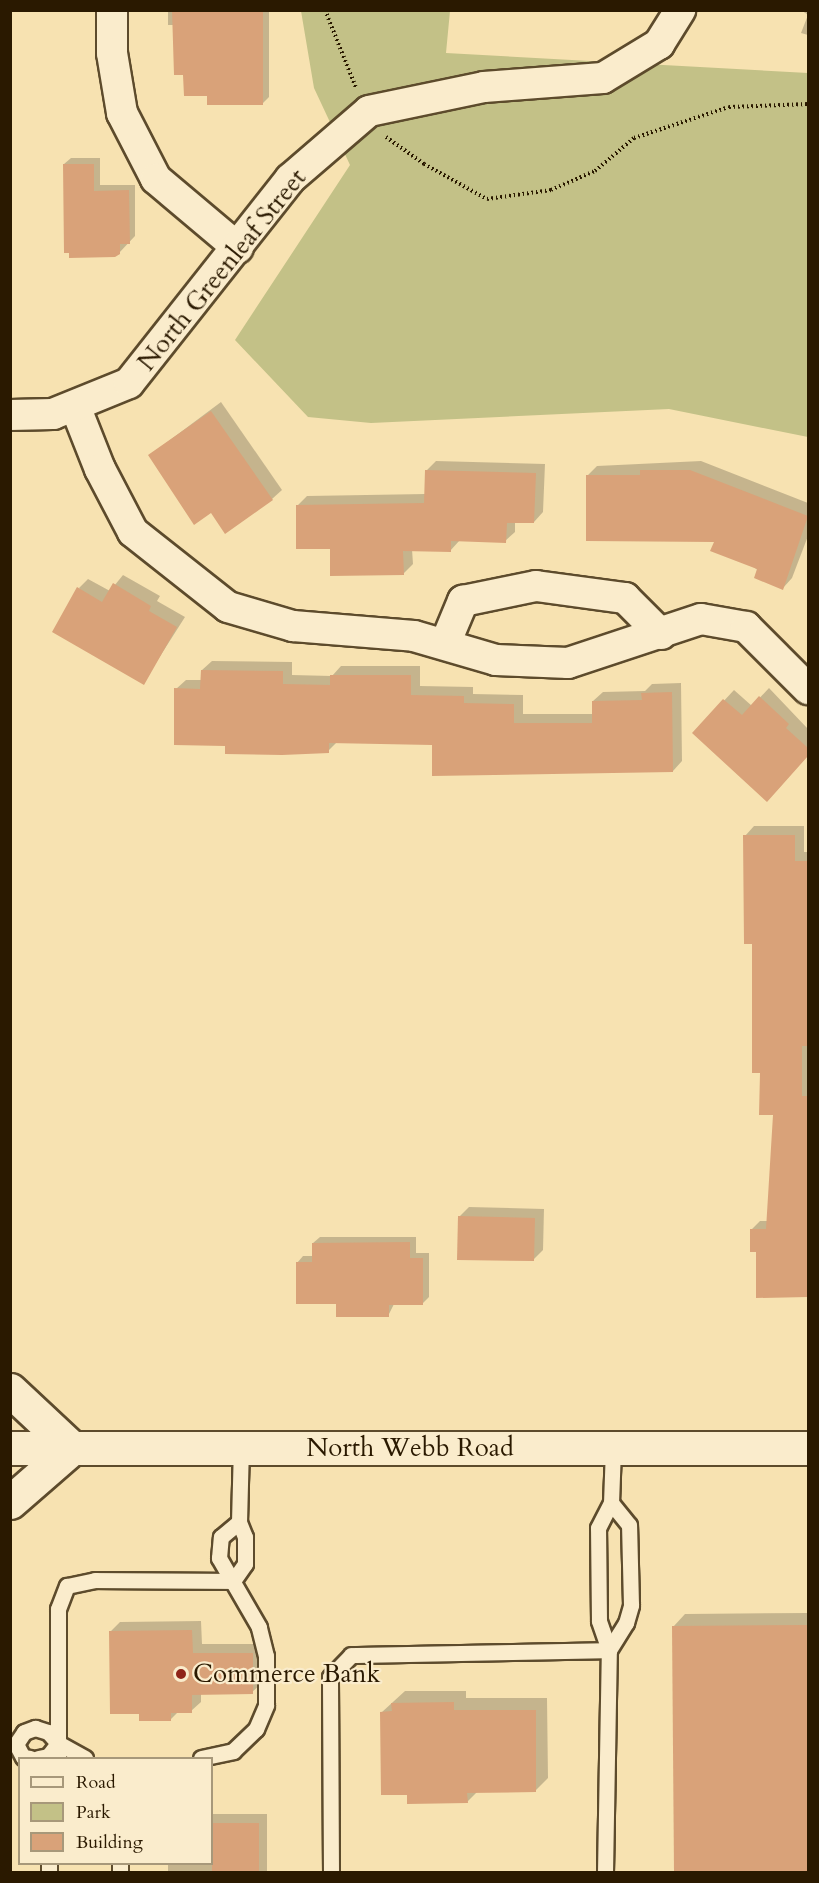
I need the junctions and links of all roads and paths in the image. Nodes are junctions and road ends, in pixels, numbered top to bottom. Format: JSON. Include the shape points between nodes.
{"nodes":[{"id":1,"x":112,"y":10,"type":"edge"},
{"id":2,"x":325,"y":10,"type":"edge"},
{"id":3,"x":681,"y":10,"type":"edge"},
{"id":4,"x":808,"y":104,"type":"edge"},
{"id":5,"x":369,"y":111,"type":"junction"},
{"id":6,"x":238,"y":248,"type":"junction"},
{"id":7,"x":75,"y":406,"type":"junction"},
{"id":8,"x":10,"y":415,"type":"edge"},
{"id":9,"x":661,"y":634,"type":"junction"},
{"id":10,"x":445,"y":644,"type":"junction"},
{"id":11,"x":808,"y":689,"type":"edge"},
{"id":12,"x":10,"y":1390,"type":"edge"},
{"id":13,"x":10,"y":1448,"type":"edge"},
{"id":14,"x":72,"y":1448,"type":"junction"},
{"id":15,"x":241,"y":1448,"type":"junction"},
{"id":16,"x":613,"y":1448,"type":"junction"},
{"id":17,"x":808,"y":1448,"type":"edge"},
{"id":18,"x":10,"y":1502,"type":"edge"},
{"id":19,"x":610,"y":1503,"type":"junction"},
{"id":20,"x":239,"y":1522,"type":"junction"},
{"id":21,"x":233,"y":1581,"type":"junction"},
{"id":22,"x":609,"y":1650,"type":"junction"},
{"id":23,"x":13,"y":1744,"type":"edge"},
{"id":24,"x":58,"y":1751,"type":"edge"},
{"id":25,"x":23,"y":1757,"type":"edge"},
{"id":26,"x":43,"y":1757,"type":"edge"},
{"id":27,"x":81,"y":1757,"type":"edge"},
{"id":28,"x":206,"y":1757,"type":"edge"},
{"id":29,"x":331,"y":1872,"type":"edge"},
{"id":30,"x":605,"y":1872,"type":"edge"}],
"edges":[{"from":1,"to":6,"type":"street","via":[[112,53],[123,114],[156,179]]},
{"from":2,"to":5,"type":"path","via":[[351,79]]},
{"from":3,"to":5,"type":"street","name":"North Greenleaf Street","via":[[659,44],[603,78],[484,87]]},
{"from":4,"to":5,"type":"path","via":[[729,107],[634,138],[595,171],[551,190],[487,199],[424,164],[381,133]]},
{"from":5,"to":6,"type":"street","name":"North Greenleaf Street","via":[[290,179]]},
{"from":6,"to":7,"type":"street","name":"North Greenleaf Street","via":[[129,383]]},
{"from":7,"to":8,"type":"street","name":"North Greenleaf Street","via":[[53,414]]},
{"from":7,"to":10,"type":"street","via":[[100,469],[133,532],[228,607],[293,626],[414,636]]},
{"from":9,"to":10,"type":"street","via":[[568,663],[496,660]]},
{"from":9,"to":10,"type":"street","via":[[625,598],[536,586],[463,601]]},
{"from":9,"to":11,"type":"street","via":[[701,619],[746,627]]},
{"from":12,"to":14,"type":"main road"},
{"from":13,"to":14,"type":"main road","name":"North Webb Road"},
{"from":14,"to":15,"type":"main road","name":"North Webb Road"},
{"from":14,"to":18,"type":"main road"},
{"from":15,"to":16,"type":"main road","name":"North Webb Road"},
{"from":15,"to":20,"type":"lane"},
{"from":16,"to":17,"type":"main road","name":"North Webb Road"},
{"from":16,"to":19,"type":"lane"},
{"from":19,"to":22,"type":"lane","via":[[598,1528],[599,1621]]},
{"from":19,"to":22,"type":"lane","via":[[629,1525],[631,1605],[626,1623]]},
{"from":20,"to":21,"type":"lane","via":[[245,1537],[244,1564]]},
{"from":20,"to":21,"type":"lane","via":[[221,1537],[219,1558]]},
{"from":21,"to":24,"type":"lane","via":[[95,1580],[67,1586],[58,1609]]},
{"from":21,"to":28,"type":"lane","via":[[259,1627],[266,1656],[266,1705],[256,1729],[233,1751]]},
{"from":22,"to":29,"type":"lane","via":[[351,1655],[330,1677]]},
{"from":22,"to":30,"type":"lane"},
{"from":23,"to":24,"type":"lane","via":[[24,1731],[35,1728],[48,1731]]},
{"from":23,"to":25,"type":"lane"},
{"from":24,"to":26,"type":"lane"},
{"from":24,"to":27,"type":"lane"}]}
